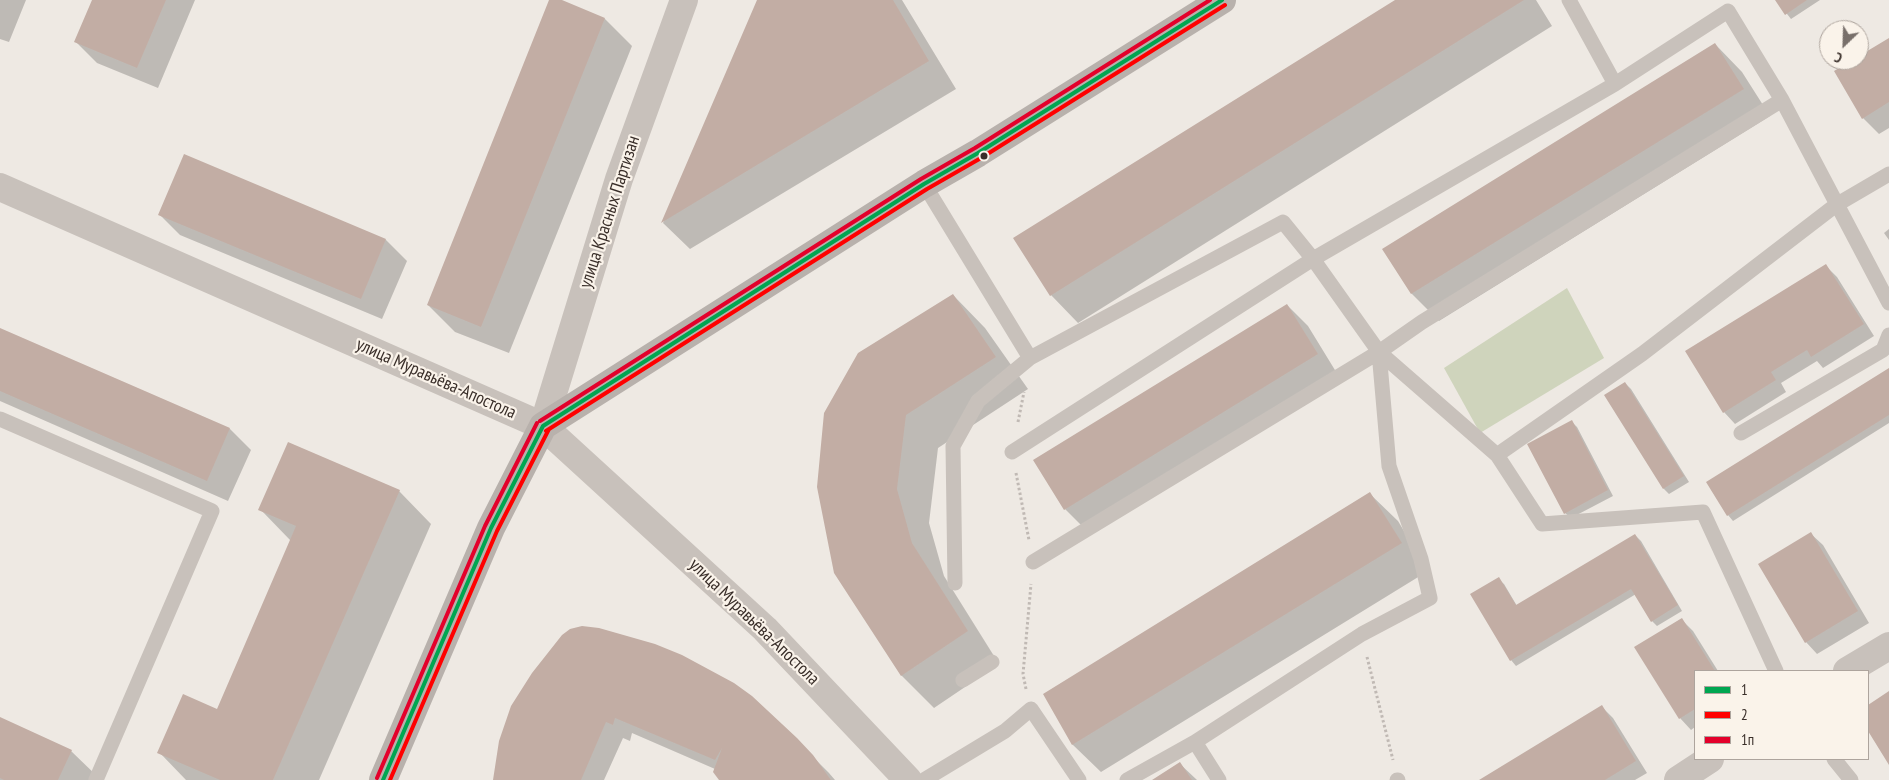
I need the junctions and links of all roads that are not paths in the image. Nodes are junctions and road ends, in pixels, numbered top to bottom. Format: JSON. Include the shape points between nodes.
{"nodes":[{"id":1,"x":684,"y":0,"type":"edge"},
{"id":2,"x":1222,"y":0,"type":"edge"},
{"id":3,"x":1569,"y":0,"type":"edge"},
{"id":4,"x":1614,"y":84,"type":"junction"},
{"id":5,"x":1782,"y":100,"type":"junction"},
{"id":6,"x":1889,"y":174,"type":"edge"},
{"id":7,"x":924,"y":184,"type":"junction"},
{"id":8,"x":0,"y":187,"type":"edge"},
{"id":9,"x":1836,"y":205,"type":"junction"},
{"id":10,"x":1313,"y":259,"type":"junction"},
{"id":11,"x":1889,"y":303,"type":"edge"},
{"id":12,"x":1889,"y":334,"type":"edge"},
{"id":13,"x":1379,"y":352,"type":"junction"},
{"id":14,"x":1030,"y":358,"type":"junction"},
{"id":15,"x":0,"y":420,"type":"edge"},
{"id":16,"x":543,"y":426,"type":"junction"},
{"id":17,"x":1741,"y":433,"type":"dead end"},
{"id":18,"x":1012,"y":452,"type":"road end"},
{"id":19,"x":1497,"y":455,"type":"junction"},
{"id":20,"x":1033,"y":562,"type":"road end"},
{"id":21,"x":955,"y":583,"type":"dead end"},
{"id":22,"x":1889,"y":646,"type":"edge"},
{"id":23,"x":992,"y":662,"type":"dead end"},
{"id":24,"x":1776,"y":670,"type":"edge"},
{"id":25,"x":1849,"y":670,"type":"edge"},
{"id":26,"x":963,"y":680,"type":"dead end"},
{"id":27,"x":1195,"y":742,"type":"junction"},
{"id":28,"x":1708,"y":760,"type":"edge"},
{"id":29,"x":1835,"y":760,"type":"edge"},
{"id":30,"x":96,"y":780,"type":"edge"},
{"id":31,"x":383,"y":780,"type":"edge"},
{"id":32,"x":908,"y":780,"type":"edge"},
{"id":33,"x":924,"y":780,"type":"edge"},
{"id":34,"x":1079,"y":780,"type":"edge"},
{"id":35,"x":1127,"y":780,"type":"edge"},
{"id":36,"x":1219,"y":780,"type":"edge"},
{"id":37,"x":1678,"y":780,"type":"edge"},
{"id":38,"x":1851,"y":780,"type":"edge"}],
"edges":[{"from":1,"to":16,"type":"street","name":"улица Красных Партизан","via":[[618,179]]},
{"from":2,"to":7,"type":"main road"},
{"from":3,"to":4,"type":"lane"},
{"from":4,"to":5,"type":"lane","via":[[1728,11]]},
{"from":4,"to":10,"type":"lane"},
{"from":5,"to":9,"type":"lane"},
{"from":5,"to":13,"type":"lane","via":[[1422,322]]},
{"from":6,"to":9,"type":"lane"},
{"from":7,"to":14,"type":"lane"},
{"from":7,"to":16,"type":"main road"},
{"from":8,"to":16,"type":"street","name":"улица Муравьёва-Апостола"},
{"from":9,"to":11,"type":"lane"},
{"from":9,"to":19,"type":"lane","via":[[1642,354]]},
{"from":10,"to":13,"type":"lane"},
{"from":10,"to":14,"type":"lane","via":[[1283,222]]},
{"from":10,"to":18,"type":"lane"},
{"from":12,"to":17,"type":"lane","via":[[1883,350]]},
{"from":13,"to":19,"type":"lane"},
{"from":13,"to":20,"type":"lane"},
{"from":13,"to":27,"type":"lane","via":[[1389,466],[1421,559],[1430,598],[1362,634]]},
{"from":14,"to":21,"type":"lane","via":[[978,401],[953,446]]},
{"from":15,"to":30,"type":"lane","via":[[212,511]]},
{"from":16,"to":31,"type":"main road","via":[[491,528]]},
{"from":16,"to":32,"type":"street","name":"улица Муравьёва-Апостола","via":[[765,629]]},
{"from":19,"to":24,"type":"lane","via":[[1542,524],[1703,512]]},
{"from":22,"to":25,"type":"street"},
{"from":23,"to":26,"type":"lane"},
{"from":27,"to":35,"type":"lane"},
{"from":27,"to":36,"type":"lane"},
{"from":28,"to":37,"type":"street"},
{"from":29,"to":38,"type":"lane"},
{"from":33,"to":34,"type":"lane","via":[[1005,731],[1031,709]]}]}
